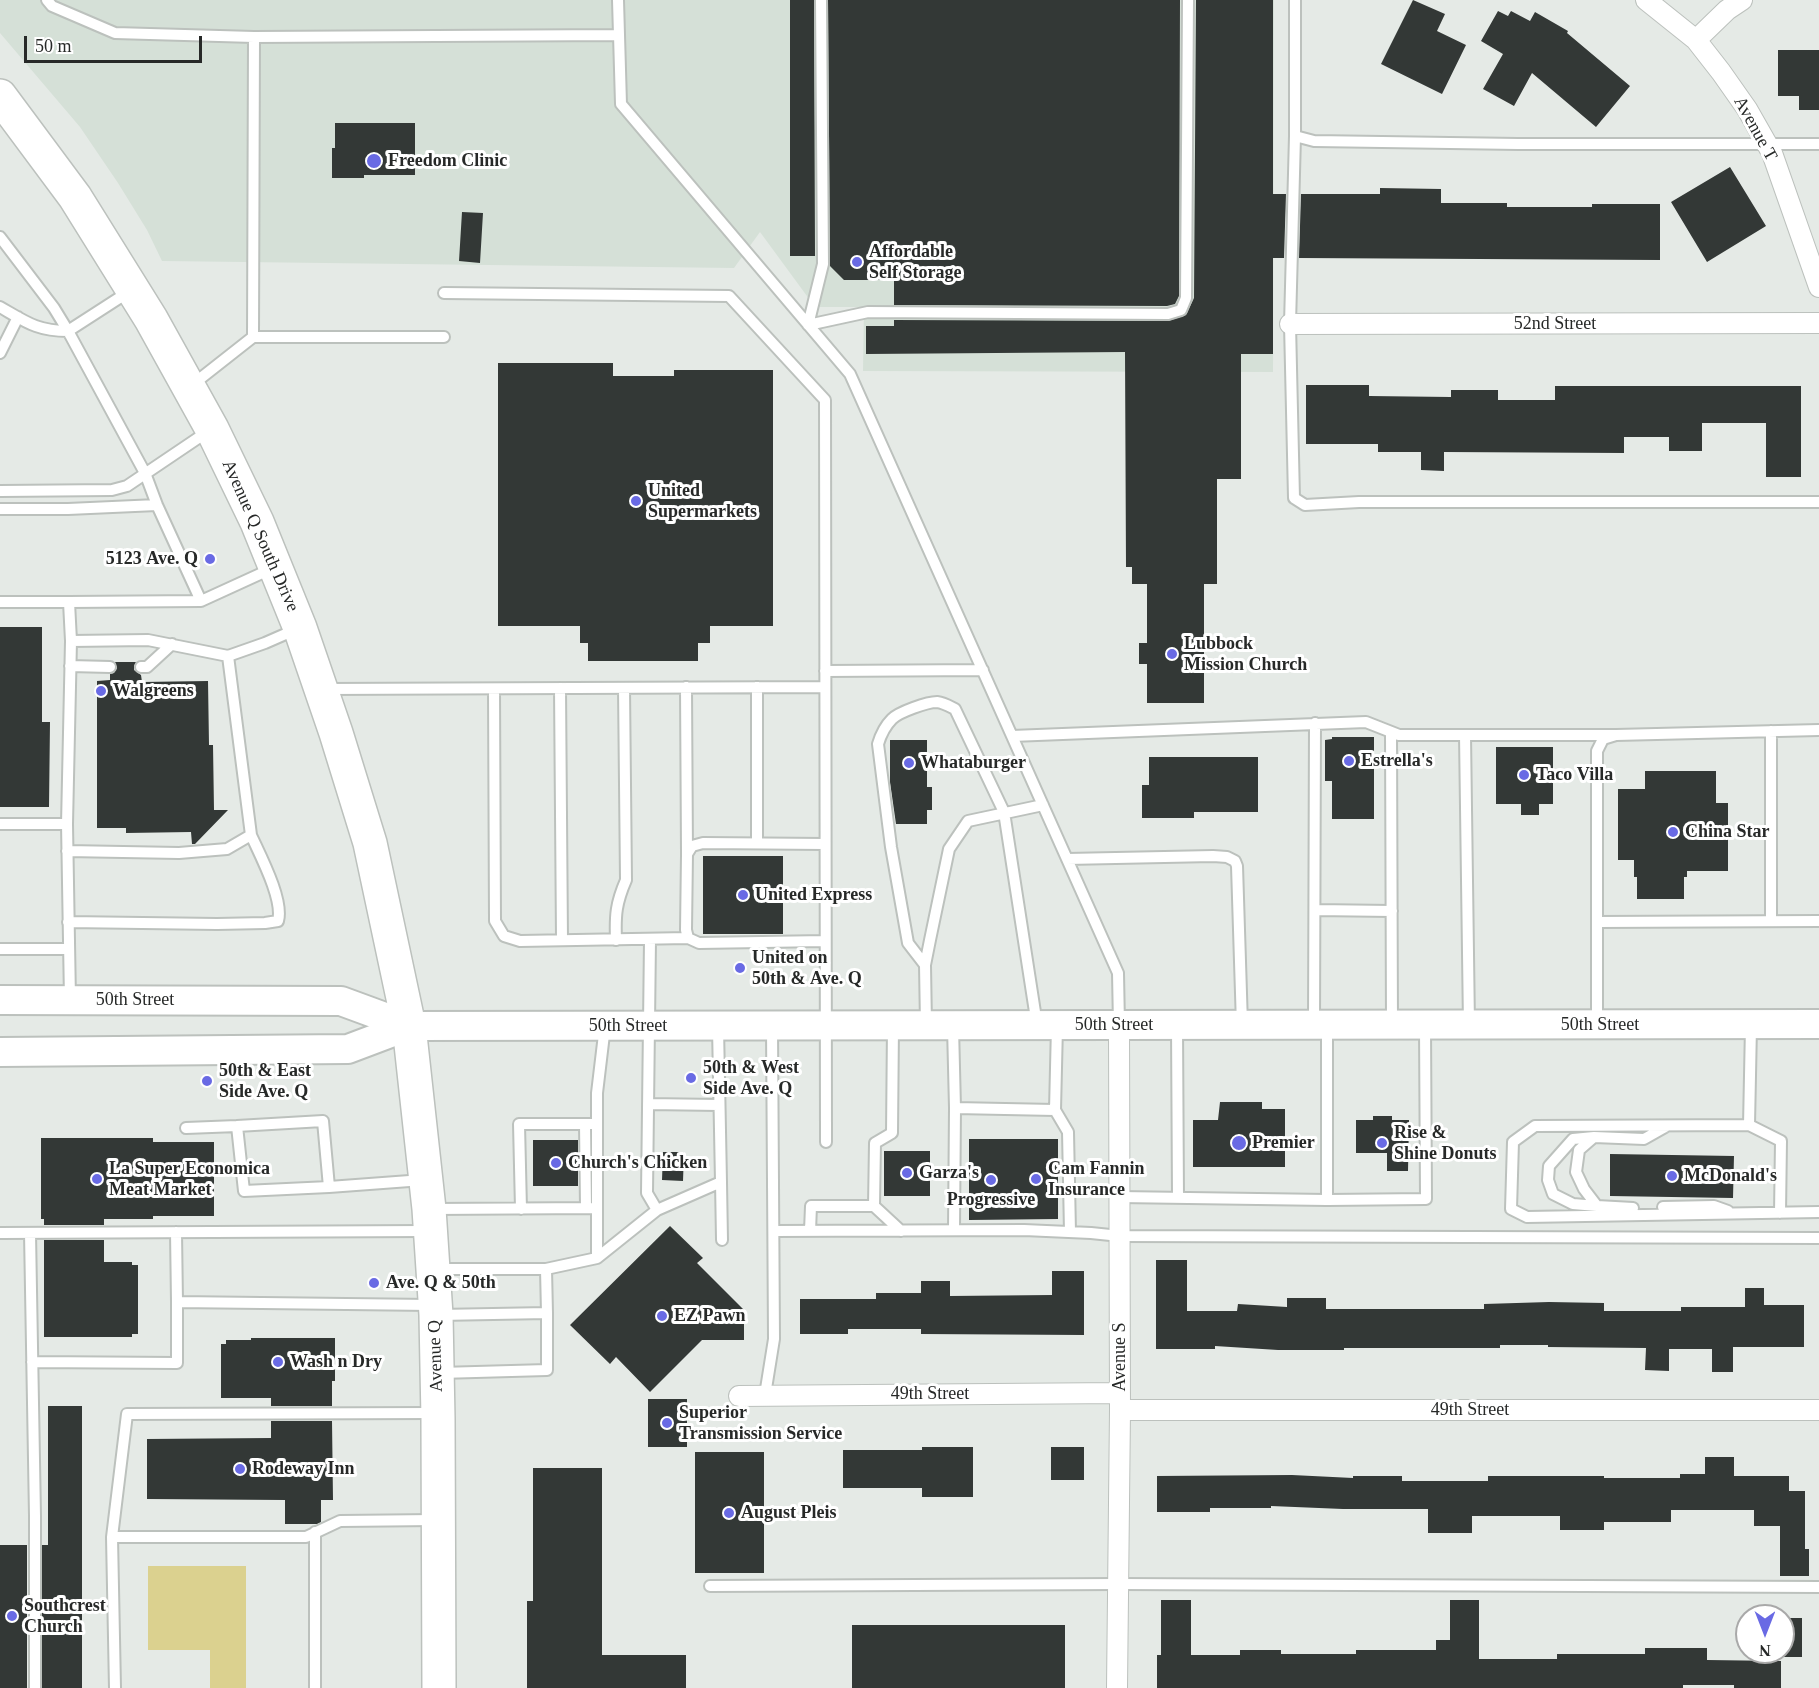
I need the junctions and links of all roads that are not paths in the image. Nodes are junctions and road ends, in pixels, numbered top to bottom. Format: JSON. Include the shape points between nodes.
{"nodes":[{"id":1,"x":47,"y":0,"type":"edge"},
{"id":2,"x":618,"y":0,"type":"edge"},
{"id":3,"x":821,"y":0,"type":"edge"},
{"id":4,"x":1188,"y":0,"type":"edge"},
{"id":5,"x":1294,"y":0,"type":"edge"},
{"id":6,"x":1646,"y":0,"type":"edge"},
{"id":7,"x":1742,"y":0,"type":"edge"},
{"id":8,"x":618,"y":35,"type":"junction"},
{"id":9,"x":254,"y":37,"type":"junction"},
{"id":10,"x":1696,"y":40,"type":"junction"},
{"id":11,"x":0,"y":96,"type":"edge"},
{"id":12,"x":1295,"y":136,"type":"junction"},
{"id":13,"x":1819,"y":144,"type":"edge"},
{"id":14,"x":1768,"y":145,"type":"junction"},
{"id":15,"x":0,"y":237,"type":"edge"},
{"id":16,"x":1819,"y":287,"type":"edge"},
{"id":17,"x":133,"y":289,"type":"junction"},
{"id":18,"x":444,"y":293,"type":"dead end"},
{"id":19,"x":0,"y":307,"type":"edge"},
{"id":20,"x":18,"y":317,"type":"junction"},
{"id":21,"x":1819,"y":323,"type":"edge"},
{"id":22,"x":1290,"y":324,"type":"junction"},
{"id":23,"x":808,"y":325,"type":"junction"},
{"id":24,"x":68,"y":331,"type":"junction"},
{"id":25,"x":444,"y":337,"type":"dead end"},
{"id":26,"x":253,"y":338,"type":"junction"},
{"id":27,"x":0,"y":353,"type":"edge"},
{"id":28,"x":189,"y":387,"type":"junction"},
{"id":29,"x":212,"y":429,"type":"junction"},
{"id":30,"x":145,"y":473,"type":"junction"},
{"id":31,"x":0,"y":491,"type":"edge"},
{"id":32,"x":1819,"y":502,"type":"edge"},
{"id":33,"x":158,"y":505,"type":"junction"},
{"id":34,"x":0,"y":509,"type":"edge"},
{"id":35,"x":276,"y":567,"type":"junction"},
{"id":36,"x":201,"y":601,"type":"junction"},
{"id":37,"x":0,"y":602,"type":"edge"},
{"id":38,"x":69,"y":602,"type":"junction"},
{"id":39,"x":300,"y":628,"type":"junction"},
{"id":40,"x":71,"y":642,"type":"junction"},
{"id":41,"x":172,"y":644,"type":"junction"},
{"id":42,"x":228,"y":656,"type":"junction"},
{"id":43,"x":70,"y":666,"type":"junction"},
{"id":44,"x":110,"y":667,"type":"dead end"},
{"id":45,"x":141,"y":667,"type":"dead end"},
{"id":46,"x":983,"y":670,"type":"junction"},
{"id":47,"x":825,"y":671,"type":"junction"},
{"id":48,"x":686,"y":687,"type":"junction"},
{"id":49,"x":757,"y":687,"type":"junction"},
{"id":50,"x":825,"y":687,"type":"junction"},
{"id":51,"x":560,"y":688,"type":"junction"},
{"id":52,"x":624,"y":688,"type":"junction"},
{"id":53,"x":321,"y":689,"type":"junction"},
{"id":54,"x":494,"y":689,"type":"junction"},
{"id":55,"x":1315,"y":723,"type":"junction"},
{"id":56,"x":1819,"y":730,"type":"edge"},
{"id":57,"x":1391,"y":732,"type":"junction"},
{"id":58,"x":1771,"y":732,"type":"junction"},
{"id":59,"x":1465,"y":735,"type":"junction"},
{"id":60,"x":1616,"y":735,"type":"junction"},
{"id":61,"x":1012,"y":736,"type":"junction"},
{"id":62,"x":1043,"y":805,"type":"junction"},
{"id":63,"x":1004,"y":812,"type":"junction"},
{"id":64,"x":0,"y":824,"type":"edge"},
{"id":65,"x":67,"y":824,"type":"junction"},
{"id":66,"x":251,"y":835,"type":"junction"},
{"id":67,"x":757,"y":843,"type":"junction"},
{"id":68,"x":825,"y":844,"type":"junction"},
{"id":69,"x":67,"y":851,"type":"junction"},
{"id":70,"x":687,"y":854,"type":"junction"},
{"id":71,"x":1067,"y":859,"type":"junction"},
{"id":72,"x":1315,"y":910,"type":"junction"},
{"id":73,"x":1392,"y":911,"type":"junction"},
{"id":74,"x":1771,"y":921,"type":"junction"},
{"id":75,"x":1819,"y":921,"type":"edge"},
{"id":76,"x":68,"y":922,"type":"junction"},
{"id":77,"x":1597,"y":922,"type":"junction"},
{"id":78,"x":688,"y":938,"type":"junction"},
{"id":79,"x":562,"y":940,"type":"junction"},
{"id":80,"x":616,"y":940,"type":"junction"},
{"id":81,"x":650,"y":940,"type":"junction"},
{"id":82,"x":825,"y":941,"type":"junction"},
{"id":83,"x":0,"y":949,"type":"edge"},
{"id":84,"x":69,"y":949,"type":"junction"},
{"id":85,"x":925,"y":964,"type":"junction"},
{"id":86,"x":0,"y":1000,"type":"edge"},
{"id":87,"x":70,"y":1000,"type":"junction"},
{"id":88,"x":1751,"y":1024,"type":"junction"},
{"id":89,"x":1819,"y":1024,"type":"edge"},
{"id":90,"x":893,"y":1025,"type":"junction"},
{"id":91,"x":926,"y":1025,"type":"junction"},
{"id":92,"x":953,"y":1025,"type":"junction"},
{"id":93,"x":1047,"y":1025,"type":"junction"},
{"id":94,"x":1119,"y":1025,"type":"junction"},
{"id":95,"x":1178,"y":1025,"type":"junction"},
{"id":96,"x":1242,"y":1025,"type":"junction"},
{"id":97,"x":1321,"y":1025,"type":"junction"},
{"id":98,"x":1392,"y":1025,"type":"junction"},
{"id":99,"x":1425,"y":1025,"type":"junction"},
{"id":100,"x":1469,"y":1025,"type":"junction"},
{"id":101,"x":1597,"y":1025,"type":"junction"},
{"id":102,"x":409,"y":1026,"type":"junction"},
{"id":103,"x":605,"y":1026,"type":"junction"},
{"id":104,"x":648,"y":1026,"type":"junction"},
{"id":105,"x":718,"y":1026,"type":"junction"},
{"id":106,"x":772,"y":1026,"type":"junction"},
{"id":107,"x":826,"y":1026,"type":"junction"},
{"id":108,"x":0,"y":1052,"type":"edge"},
{"id":109,"x":648,"y":1104,"type":"junction"},
{"id":110,"x":719,"y":1105,"type":"junction"},
{"id":111,"x":955,"y":1108,"type":"junction"},
{"id":112,"x":1055,"y":1110,"type":"junction"},
{"id":113,"x":585,"y":1124,"type":"junction"},
{"id":114,"x":597,"y":1124,"type":"junction"},
{"id":115,"x":1670,"y":1124,"type":"junction"},
{"id":116,"x":1749,"y":1125,"type":"junction"},
{"id":117,"x":237,"y":1126,"type":"junction"},
{"id":118,"x":186,"y":1128,"type":"dead end"},
{"id":119,"x":1594,"y":1137,"type":"junction"},
{"id":120,"x":826,"y":1142,"type":"dead end"},
{"id":121,"x":721,"y":1182,"type":"junction"},
{"id":122,"x":329,"y":1187,"type":"junction"},
{"id":123,"x":1119,"y":1197,"type":"junction"},
{"id":124,"x":1178,"y":1198,"type":"junction"},
{"id":125,"x":1326,"y":1200,"type":"junction"},
{"id":126,"x":874,"y":1206,"type":"junction"},
{"id":127,"x":1597,"y":1206,"type":"junction"},
{"id":128,"x":428,"y":1207,"type":"junction"},
{"id":129,"x":591,"y":1208,"type":"junction"},
{"id":130,"x":521,"y":1209,"type":"junction"},
{"id":131,"x":657,"y":1210,"type":"junction"},
{"id":132,"x":1819,"y":1212,"type":"edge"},
{"id":133,"x":1736,"y":1213,"type":"junction"},
{"id":134,"x":1780,"y":1213,"type":"junction"},
{"id":135,"x":954,"y":1230,"type":"junction"},
{"id":136,"x":774,"y":1231,"type":"junction"},
{"id":137,"x":810,"y":1231,"type":"junction"},
{"id":138,"x":901,"y":1231,"type":"junction"},
{"id":139,"x":176,"y":1232,"type":"junction"},
{"id":140,"x":1070,"y":1232,"type":"junction"},
{"id":141,"x":0,"y":1233,"type":"edge"},
{"id":142,"x":30,"y":1233,"type":"junction"},
{"id":143,"x":1120,"y":1236,"type":"junction"},
{"id":144,"x":1819,"y":1238,"type":"edge"},
{"id":145,"x":722,"y":1240,"type":"dead end"},
{"id":146,"x":597,"y":1257,"type":"junction"},
{"id":147,"x":432,"y":1269,"type":"junction"},
{"id":148,"x":546,"y":1269,"type":"junction"},
{"id":149,"x":177,"y":1302,"type":"junction"},
{"id":150,"x":435,"y":1310,"type":"junction"},
{"id":151,"x":547,"y":1313,"type":"junction"},
{"id":152,"x":32,"y":1362,"type":"junction"},
{"id":153,"x":437,"y":1373,"type":"junction"},
{"id":154,"x":765,"y":1395,"type":"junction"},
{"id":155,"x":739,"y":1396,"type":"dead end"},
{"id":156,"x":1120,"y":1401,"type":"junction"},
{"id":157,"x":1819,"y":1410,"type":"edge"},
{"id":158,"x":438,"y":1413,"type":"junction"},
{"id":159,"x":438,"y":1520,"type":"junction"},
{"id":160,"x":315,"y":1532,"type":"junction"},
{"id":161,"x":112,"y":1537,"type":"junction"},
{"id":162,"x":1118,"y":1584,"type":"junction"},
{"id":163,"x":710,"y":1586,"type":"dead end"},
{"id":164,"x":1819,"y":1587,"type":"edge"},
{"id":165,"x":35,"y":1688,"type":"edge"},
{"id":166,"x":115,"y":1688,"type":"edge"},
{"id":167,"x":315,"y":1688,"type":"edge"},
{"id":168,"x":439,"y":1688,"type":"edge"},
{"id":169,"x":1117,"y":1688,"type":"edge"}],
"edges":[{"from":1,"to":9,"type":"lane","via":[[52,6],[115,33]]},
{"from":2,"to":8,"type":"lane"},
{"from":3,"to":23,"type":"lane","via":[[823,264]]},
{"from":4,"to":23,"type":"lane","via":[[1186,298],[1181,310],[1168,314],[868,312]]},
{"from":5,"to":12,"type":"lane"},
{"from":6,"to":10,"type":"street","name":"Avenue T"},
{"from":7,"to":10,"type":"street"},
{"from":8,"to":9,"type":"lane"},
{"from":8,"to":23,"type":"lane","via":[[621,104]]},
{"from":9,"to":26,"type":"lane"},
{"from":10,"to":14,"type":"street","name":"Avenue T","via":[[1747,109]]},
{"from":11,"to":17,"type":"highway","name":"Avenue Q South Drive","via":[[75,197]]},
{"from":12,"to":14,"type":"lane","via":[[1314,141]]},
{"from":12,"to":22,"type":"lane"},
{"from":13,"to":14,"type":"lane"},
{"from":14,"to":16,"type":"street","name":"Avenue T"},
{"from":15,"to":24,"type":"lane"},
{"from":17,"to":24,"type":"lane"},
{"from":17,"to":28,"type":"highway","name":"Avenue Q South Drive"},
{"from":18,"to":47,"type":"lane","via":[[729,296],[825,400]]},
{"from":19,"to":20,"type":"lane"},
{"from":20,"to":24,"type":"lane","via":[[32,326]]},
{"from":20,"to":27,"type":"lane"},
{"from":21,"to":22,"type":"street","name":"52nd Street"},
{"from":22,"to":32,"type":"lane","via":[[1294,498],[1305,505]]},
{"from":23,"to":46,"type":"lane","via":[[850,374]]},
{"from":24,"to":30,"type":"lane"},
{"from":25,"to":26,"type":"lane"},
{"from":26,"to":28,"type":"lane"},
{"from":28,"to":29,"type":"highway","name":"Avenue Q South Drive"},
{"from":29,"to":30,"type":"lane"},
{"from":29,"to":35,"type":"highway","name":"Avenue Q South Drive"},
{"from":30,"to":31,"type":"lane","via":[[127,486],[112,490]]},
{"from":30,"to":33,"type":"lane"},
{"from":33,"to":34,"type":"lane"},
{"from":33,"to":36,"type":"lane"},
{"from":35,"to":36,"type":"lane"},
{"from":35,"to":39,"type":"highway","name":"Avenue Q South Drive"},
{"from":36,"to":38,"type":"lane"},
{"from":37,"to":38,"type":"lane"},
{"from":38,"to":40,"type":"lane"},
{"from":39,"to":42,"type":"lane"},
{"from":39,"to":53,"type":"highway","name":"Avenue Q South Drive"},
{"from":40,"to":41,"type":"lane","via":[[148,640]]},
{"from":40,"to":43,"type":"lane"},
{"from":41,"to":42,"type":"lane"},
{"from":41,"to":45,"type":"lane","via":[[147,667]]},
{"from":42,"to":66,"type":"lane"},
{"from":43,"to":44,"type":"lane"},
{"from":43,"to":65,"type":"lane"},
{"from":46,"to":47,"type":"lane"},
{"from":46,"to":61,"type":"lane"},
{"from":47,"to":50,"type":"lane"},
{"from":48,"to":49,"type":"lane"},
{"from":48,"to":52,"type":"lane"},
{"from":48,"to":70,"type":"lane"},
{"from":49,"to":50,"type":"lane"},
{"from":49,"to":67,"type":"lane"},
{"from":50,"to":68,"type":"lane"},
{"from":51,"to":52,"type":"lane"},
{"from":51,"to":54,"type":"lane"},
{"from":51,"to":79,"type":"lane"},
{"from":52,"to":80,"type":"lane","via":[[626,880],[615,914]]},
{"from":53,"to":54,"type":"lane"},
{"from":53,"to":102,"type":"highway","name":"Avenue Q South Drive","via":[[370,843]]},
{"from":54,"to":79,"type":"lane","via":[[495,921],[504,936],[520,941]]},
{"from":55,"to":57,"type":"lane","via":[[1366,722]]},
{"from":55,"to":61,"type":"lane"},
{"from":55,"to":72,"type":"lane"},
{"from":56,"to":58,"type":"lane"},
{"from":57,"to":59,"type":"lane"},
{"from":57,"to":73,"type":"lane"},
{"from":58,"to":60,"type":"lane"},
{"from":58,"to":74,"type":"lane"},
{"from":59,"to":60,"type":"lane"},
{"from":59,"to":100,"type":"lane"},
{"from":60,"to":77,"type":"lane","via":[[1603,739],[1597,751]]},
{"from":61,"to":62,"type":"lane"},
{"from":62,"to":63,"type":"lane"},
{"from":62,"to":71,"type":"lane"},
{"from":63,"to":85,"type":"lane","via":[[968,821],[949,849]]},
{"from":63,"to":85,"type":"lane","via":[[955,709],[936,702],[922,705],[894,717],[882,732],[878,744],[908,943]]},
{"from":63,"to":93,"type":"lane"},
{"from":64,"to":65,"type":"lane"},
{"from":65,"to":69,"type":"lane"},
{"from":66,"to":69,"type":"lane","via":[[227,849],[179,853]]},
{"from":66,"to":76,"type":"lane","via":[[272,882],[280,914],[278,921]]},
{"from":67,"to":68,"type":"lane"},
{"from":67,"to":70,"type":"lane","via":[[702,843],[692,846]]},
{"from":68,"to":82,"type":"lane"},
{"from":69,"to":76,"type":"lane"},
{"from":70,"to":78,"type":"lane"},
{"from":71,"to":94,"type":"lane","via":[[1118,973]]},
{"from":71,"to":96,"type":"lane","via":[[1213,856],[1235,861]]},
{"from":72,"to":73,"type":"lane"},
{"from":72,"to":97,"type":"lane"},
{"from":73,"to":98,"type":"lane"},
{"from":74,"to":75,"type":"lane"},
{"from":74,"to":77,"type":"lane"},
{"from":76,"to":84,"type":"lane"},
{"from":77,"to":101,"type":"lane"},
{"from":78,"to":81,"type":"lane"},
{"from":78,"to":82,"type":"lane","via":[[699,943]]},
{"from":79,"to":80,"type":"lane"},
{"from":80,"to":81,"type":"lane"},
{"from":81,"to":104,"type":"lane"},
{"from":82,"to":107,"type":"lane"},
{"from":83,"to":84,"type":"lane"},
{"from":84,"to":87,"type":"lane"},
{"from":85,"to":91,"type":"lane"},
{"from":86,"to":87,"type":"main road","name":"50th Street"},
{"from":87,"to":102,"type":"main road","name":"50th Street","via":[[341,1001]]},
{"from":88,"to":89,"type":"main road","name":"50th Street"},
{"from":88,"to":101,"type":"main road","name":"50th Street"},
{"from":88,"to":116,"type":"lane"},
{"from":90,"to":91,"type":"main road","name":"50th Street"},
{"from":90,"to":107,"type":"main road","name":"50th Street"},
{"from":90,"to":126,"type":"lane","via":[[892,1133],[875,1143]]},
{"from":91,"to":92,"type":"main road","name":"50th Street"},
{"from":92,"to":93,"type":"main road","name":"50th Street"},
{"from":92,"to":111,"type":"lane"},
{"from":93,"to":94,"type":"main road","name":"50th Street"},
{"from":93,"to":112,"type":"lane"},
{"from":94,"to":95,"type":"main road","name":"50th Street"},
{"from":94,"to":123,"type":"street","name":"Avenue S"},
{"from":95,"to":96,"type":"main road","name":"50th Street"},
{"from":95,"to":124,"type":"lane"},
{"from":96,"to":97,"type":"main road","name":"50th Street"},
{"from":97,"to":98,"type":"main road","name":"50th Street"},
{"from":97,"to":125,"type":"lane"},
{"from":98,"to":99,"type":"main road","name":"50th Street"},
{"from":99,"to":100,"type":"main road","name":"50th Street"},
{"from":99,"to":125,"type":"lane","via":[[1426,1199]]},
{"from":100,"to":101,"type":"main road","name":"50th Street"},
{"from":102,"to":103,"type":"main road","name":"50th Street"},
{"from":102,"to":108,"type":"main road","name":"50th Street","via":[[348,1049]]},
{"from":102,"to":128,"type":"highway","name":"Avenue Q"},
{"from":103,"to":104,"type":"main road","name":"50th Street"},
{"from":103,"to":114,"type":"lane"},
{"from":104,"to":105,"type":"main road","name":"50th Street"},
{"from":104,"to":109,"type":"lane"},
{"from":105,"to":106,"type":"main road","name":"50th Street"},
{"from":105,"to":110,"type":"lane"},
{"from":106,"to":107,"type":"main road","name":"50th Street"},
{"from":106,"to":136,"type":"lane"},
{"from":107,"to":120,"type":"lane"},
{"from":109,"to":110,"type":"lane"},
{"from":109,"to":131,"type":"lane","via":[[647,1192]]},
{"from":110,"to":121,"type":"lane"},
{"from":111,"to":112,"type":"lane"},
{"from":111,"to":135,"type":"lane"},
{"from":112,"to":140,"type":"lane","via":[[1068,1132]]},
{"from":113,"to":114,"type":"lane"},
{"from":113,"to":129,"type":"lane"},
{"from":113,"to":130,"type":"lane","via":[[519,1124]]},
{"from":114,"to":129,"type":"lane"},
{"from":115,"to":116,"type":"lane"},
{"from":115,"to":119,"type":"lane","via":[[1644,1139]]},
{"from":115,"to":133,"type":"lane","via":[[1535,1125],[1513,1142],[1511,1209],[1527,1217]]},
{"from":116,"to":134,"type":"lane","via":[[1781,1141]]},
{"from":117,"to":118,"type":"lane"},
{"from":117,"to":122,"type":"lane","via":[[244,1191]]},
{"from":117,"to":122,"type":"lane","via":[[323,1121]]},
{"from":119,"to":127,"type":"lane","via":[[1579,1150],[1576,1172]]},
{"from":119,"to":127,"type":"lane","via":[[1573,1139],[1549,1166],[1548,1180],[1552,1194],[1573,1204]]},
{"from":121,"to":131,"type":"lane"},
{"from":121,"to":145,"type":"lane"},
{"from":122,"to":128,"type":"lane"},
{"from":123,"to":124,"type":"lane"},
{"from":123,"to":143,"type":"street","name":"Avenue S"},
{"from":124,"to":125,"type":"lane"},
{"from":126,"to":137,"type":"lane","via":[[811,1206]]},
{"from":126,"to":138,"type":"lane"},
{"from":127,"to":133,"type":"lane","via":[[1714,1206]]},
{"from":128,"to":130,"type":"lane"},
{"from":128,"to":139,"type":"lane"},
{"from":128,"to":147,"type":"highway","name":"Avenue Q"},
{"from":129,"to":130,"type":"lane"},
{"from":129,"to":146,"type":"lane"},
{"from":131,"to":146,"type":"lane"},
{"from":132,"to":134,"type":"lane"},
{"from":133,"to":134,"type":"lane"},
{"from":135,"to":138,"type":"lane"},
{"from":135,"to":140,"type":"lane"},
{"from":136,"to":137,"type":"lane"},
{"from":136,"to":154,"type":"lane","via":[[774,1339]]},
{"from":137,"to":138,"type":"lane"},
{"from":139,"to":142,"type":"lane"},
{"from":139,"to":149,"type":"lane"},
{"from":140,"to":143,"type":"lane"},
{"from":141,"to":142,"type":"lane"},
{"from":142,"to":152,"type":"lane"},
{"from":143,"to":144,"type":"lane"},
{"from":143,"to":156,"type":"street","name":"Avenue S"},
{"from":146,"to":148,"type":"lane"},
{"from":147,"to":148,"type":"lane"},
{"from":147,"to":150,"type":"highway","name":"Avenue Q"},
{"from":148,"to":151,"type":"lane"},
{"from":149,"to":150,"type":"lane"},
{"from":149,"to":152,"type":"lane","via":[[177,1363]]},
{"from":150,"to":151,"type":"lane"},
{"from":150,"to":153,"type":"highway","name":"Avenue Q"},
{"from":151,"to":153,"type":"lane","via":[[548,1370]]},
{"from":152,"to":165,"type":"lane"},
{"from":153,"to":158,"type":"highway","name":"Avenue Q"},
{"from":154,"to":155,"type":"street","name":"49th Street"},
{"from":154,"to":156,"type":"street","name":"49th Street"},
{"from":156,"to":157,"type":"street","name":"49th Street"},
{"from":156,"to":162,"type":"street","name":"Avenue S"},
{"from":158,"to":159,"type":"highway","name":"Avenue Q"},
{"from":158,"to":161,"type":"lane","via":[[127,1414]]},
{"from":159,"to":160,"type":"lane","via":[[340,1521]]},
{"from":159,"to":168,"type":"highway","name":"Avenue Q"},
{"from":160,"to":161,"type":"lane","via":[[306,1537]]},
{"from":160,"to":167,"type":"lane"},
{"from":161,"to":166,"type":"lane"},
{"from":162,"to":163,"type":"lane"},
{"from":162,"to":164,"type":"lane"},
{"from":162,"to":169,"type":"street","name":"Avenue S"}]}
